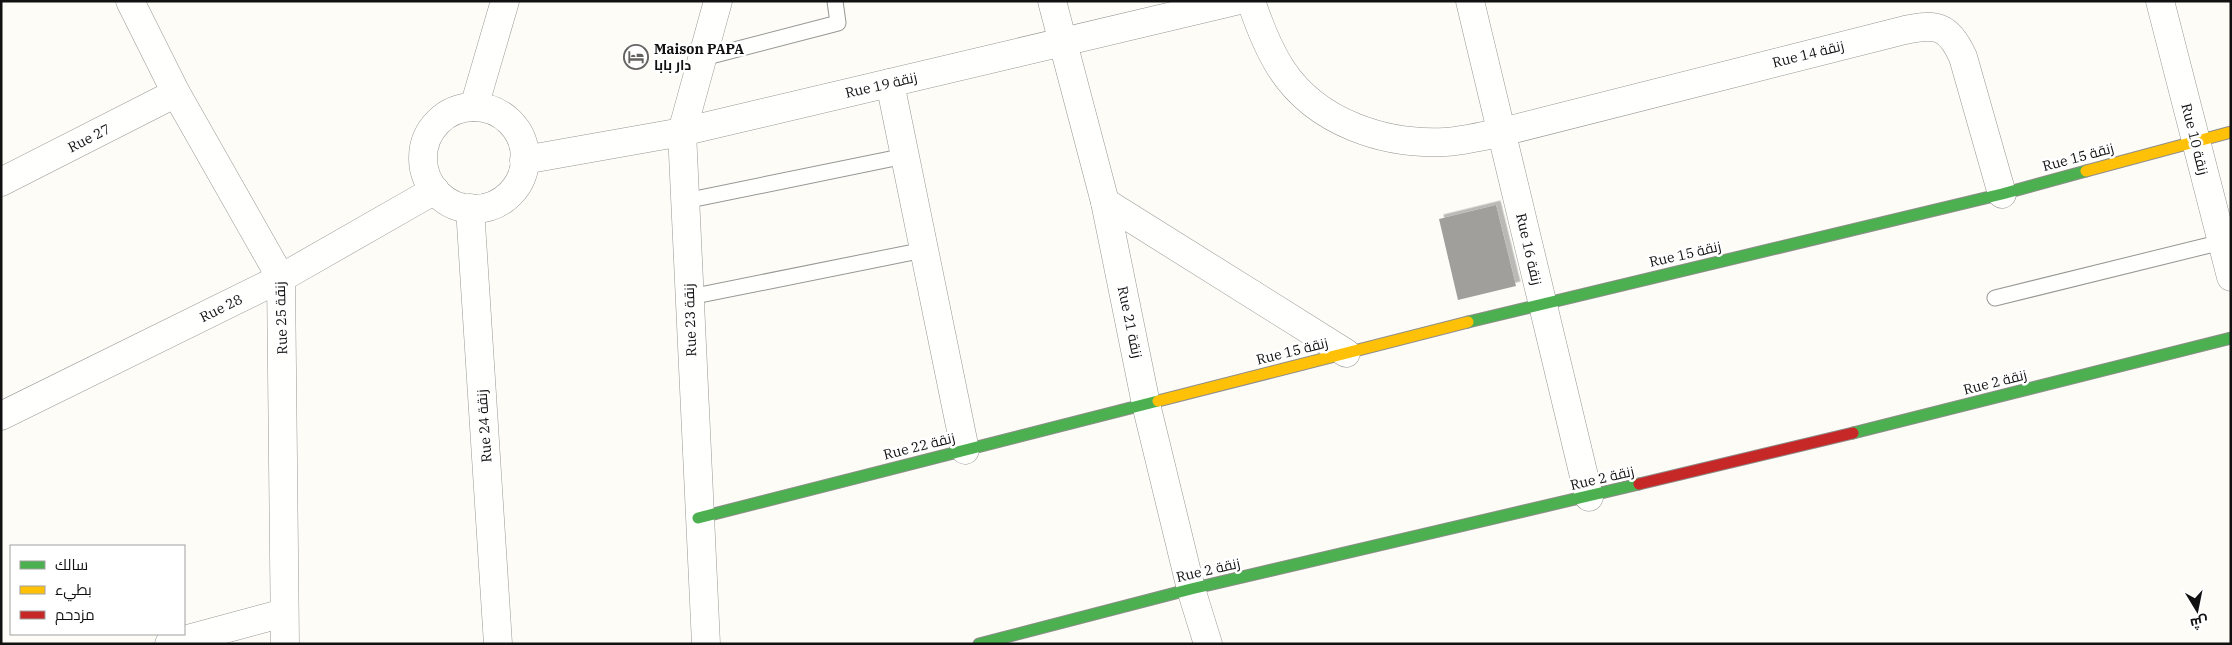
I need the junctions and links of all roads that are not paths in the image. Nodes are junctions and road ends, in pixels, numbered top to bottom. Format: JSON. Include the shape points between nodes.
{"nodes":[{"id":1,"x":130,"y":1,"type":"edge"},
{"id":2,"x":505,"y":1,"type":"edge"},
{"id":3,"x":718,"y":1,"type":"edge"},
{"id":4,"x":834,"y":1,"type":"edge"},
{"id":5,"x":1052,"y":1,"type":"edge"},
{"id":6,"x":1236,"y":1,"type":"edge"},
{"id":7,"x":1250,"y":1,"type":"edge"},
{"id":8,"x":1470,"y":1,"type":"edge"},
{"id":9,"x":2160,"y":1,"type":"edge"},
{"id":10,"x":1061,"y":43,"type":"junction"},
{"id":11,"x":703,"y":58,"type":"junction"},
{"id":12,"x":890,"y":83,"type":"junction"},
{"id":13,"x":176,"y":93,"type":"junction"},
{"id":14,"x":474,"y":107,"type":"junction"},
{"id":15,"x":682,"y":132,"type":"junction"},
{"id":16,"x":1502,"y":132,"type":"junction"},
{"id":17,"x":2231,"y":132,"type":"edge"},
{"id":18,"x":2195,"y":141,"type":"junction"},
{"id":19,"x":905,"y":156,"type":"junction"},
{"id":20,"x":524,"y":160,"type":"junction"},
{"id":21,"x":1,"y":182,"type":"edge"},
{"id":22,"x":435,"y":190,"type":"junction"},
{"id":23,"x":2002,"y":194,"type":"junction"},
{"id":24,"x":685,"y":201,"type":"junction"},
{"id":25,"x":1105,"y":202,"type":"junction"},
{"id":26,"x":470,"y":208,"type":"junction"},
{"id":27,"x":2222,"y":242,"type":"junction"},
{"id":28,"x":924,"y":250,"type":"junction"},
{"id":29,"x":2231,"y":277,"type":"edge"},
{"id":30,"x":282,"y":278,"type":"junction"},
{"id":31,"x":690,"y":297,"type":"junction"},
{"id":32,"x":1995,"y":298,"type":"dead end"},
{"id":33,"x":1542,"y":303,"type":"junction"},
{"id":34,"x":2231,"y":338,"type":"edge"},
{"id":35,"x":1346,"y":353,"type":"junction"},
{"id":36,"x":1146,"y":404,"type":"junction"},
{"id":37,"x":1,"y":416,"type":"edge"},
{"id":38,"x":965,"y":450,"type":"junction"},
{"id":39,"x":1588,"y":496,"type":"junction"},
{"id":40,"x":698,"y":518,"type":"junction"},
{"id":41,"x":1191,"y":589,"type":"junction"},
{"id":42,"x":284,"y":613,"type":"junction"},
{"id":43,"x":169,"y":644,"type":"edge"},
{"id":44,"x":285,"y":644,"type":"edge"},
{"id":45,"x":498,"y":644,"type":"edge"},
{"id":46,"x":706,"y":644,"type":"edge"},
{"id":47,"x":979,"y":644,"type":"edge"},
{"id":48,"x":1208,"y":644,"type":"edge"}],
"edges":[{"from":1,"to":13,"type":"street","name":"Rue 25 زنقة"},
{"from":2,"to":14,"type":"street"},
{"from":3,"to":11,"type":"street","name":"Rue 23 زنقة"},
{"from":4,"to":11,"type":"lane","via":[[838,24]]},
{"from":5,"to":10,"type":"street","name":"Rue 21 زنقة"},
{"from":6,"to":10,"type":"street","name":"Rue 19 زنقة"},
{"from":7,"to":16,"type":"street","name":"Rue 14 زنقة","via":[[1282,71],[1322,110],[1344,123],[1366,132],[1420,142],[1448,142]]},
{"from":8,"to":16,"type":"street","name":"Rue 16 زنقة"},
{"from":9,"to":18,"type":"street","name":"Rue 10 زنقة"},
{"from":10,"to":12,"type":"street","name":"Rue 19 زنقة"},
{"from":10,"to":25,"type":"street","name":"Rue 21 زنقة"},
{"from":11,"to":15,"type":"street","name":"Rue 23 زنقة"},
{"from":12,"to":15,"type":"street","name":"Rue 19 زنقة"},
{"from":12,"to":19,"type":"street"},
{"from":13,"to":21,"type":"street","name":"Rue 27"},
{"from":13,"to":30,"type":"street","name":"Rue 25 زنقة"},
{"from":14,"to":20,"type":"street","via":[[494,111],[510,122],[522,140]]},
{"from":14,"to":22,"type":"street","via":[[454,111],[442,118],[426,139],[424,166],[427,179]]},
{"from":15,"to":20,"type":"street","name":"Rue 19 زنقة"},
{"from":15,"to":24,"type":"street","name":"Rue 23 زنقة"},
{"from":16,"to":23,"type":"street","name":"Rue 14 زنقة","via":[[1905,30],[1932,26],[1946,31],[1963,57]]},
{"from":16,"to":33,"type":"street","name":"Rue 16 زنقة"},
{"from":17,"to":18,"type":"street","name":"Rue 15 زنقة"},
{"from":18,"to":23,"type":"street","name":"Rue 15 زنقة"},
{"from":18,"to":27,"type":"street","name":"Rue 10 زنقة"},
{"from":19,"to":24,"type":"lane"},
{"from":19,"to":28,"type":"street"},
{"from":20,"to":26,"type":"street","via":[[520,179],[508,196],[490,206]]},
{"from":22,"to":26,"type":"street","via":[[445,200]]},
{"from":22,"to":30,"type":"street","name":"Rue 28"},
{"from":23,"to":33,"type":"street","name":"Rue 15 زنقة"},
{"from":24,"to":31,"type":"street","name":"Rue 23 زنقة"},
{"from":25,"to":35,"type":"street"},
{"from":25,"to":36,"type":"street","name":"Rue 21 زنقة"},
{"from":26,"to":45,"type":"street","name":"Rue 24 زنقة"},
{"from":27,"to":29,"type":"street","name":"Rue 10 زنقة"},
{"from":27,"to":32,"type":"lane"},
{"from":28,"to":31,"type":"lane"},
{"from":28,"to":38,"type":"street"},
{"from":30,"to":37,"type":"street","name":"Rue 28"},
{"from":30,"to":42,"type":"street","name":"Rue 25 زنقة"},
{"from":31,"to":40,"type":"street","name":"Rue 23 زنقة"},
{"from":33,"to":35,"type":"street","name":"Rue 15 زنقة"},
{"from":33,"to":39,"type":"street","name":"Rue 16 زنقة"},
{"from":34,"to":39,"type":"street","name":"Rue 2 زنقة"},
{"from":35,"to":36,"type":"street","name":"Rue 15 زنقة"},
{"from":36,"to":38,"type":"street","name":"Rue 22 زنقة"},
{"from":36,"to":41,"type":"street","name":"Rue 21 زنقة"},
{"from":38,"to":40,"type":"street","name":"Rue 22 زنقة"},
{"from":39,"to":41,"type":"street","name":"Rue 2 زنقة"},
{"from":40,"to":46,"type":"street","name":"Rue 23 زنقة"},
{"from":41,"to":47,"type":"street","name":"Rue 2 زنقة"},
{"from":41,"to":48,"type":"street","name":"Rue 21 زنقة"},
{"from":42,"to":43,"type":"street"},
{"from":42,"to":44,"type":"street","name":"Rue 25 زنقة"}]}
